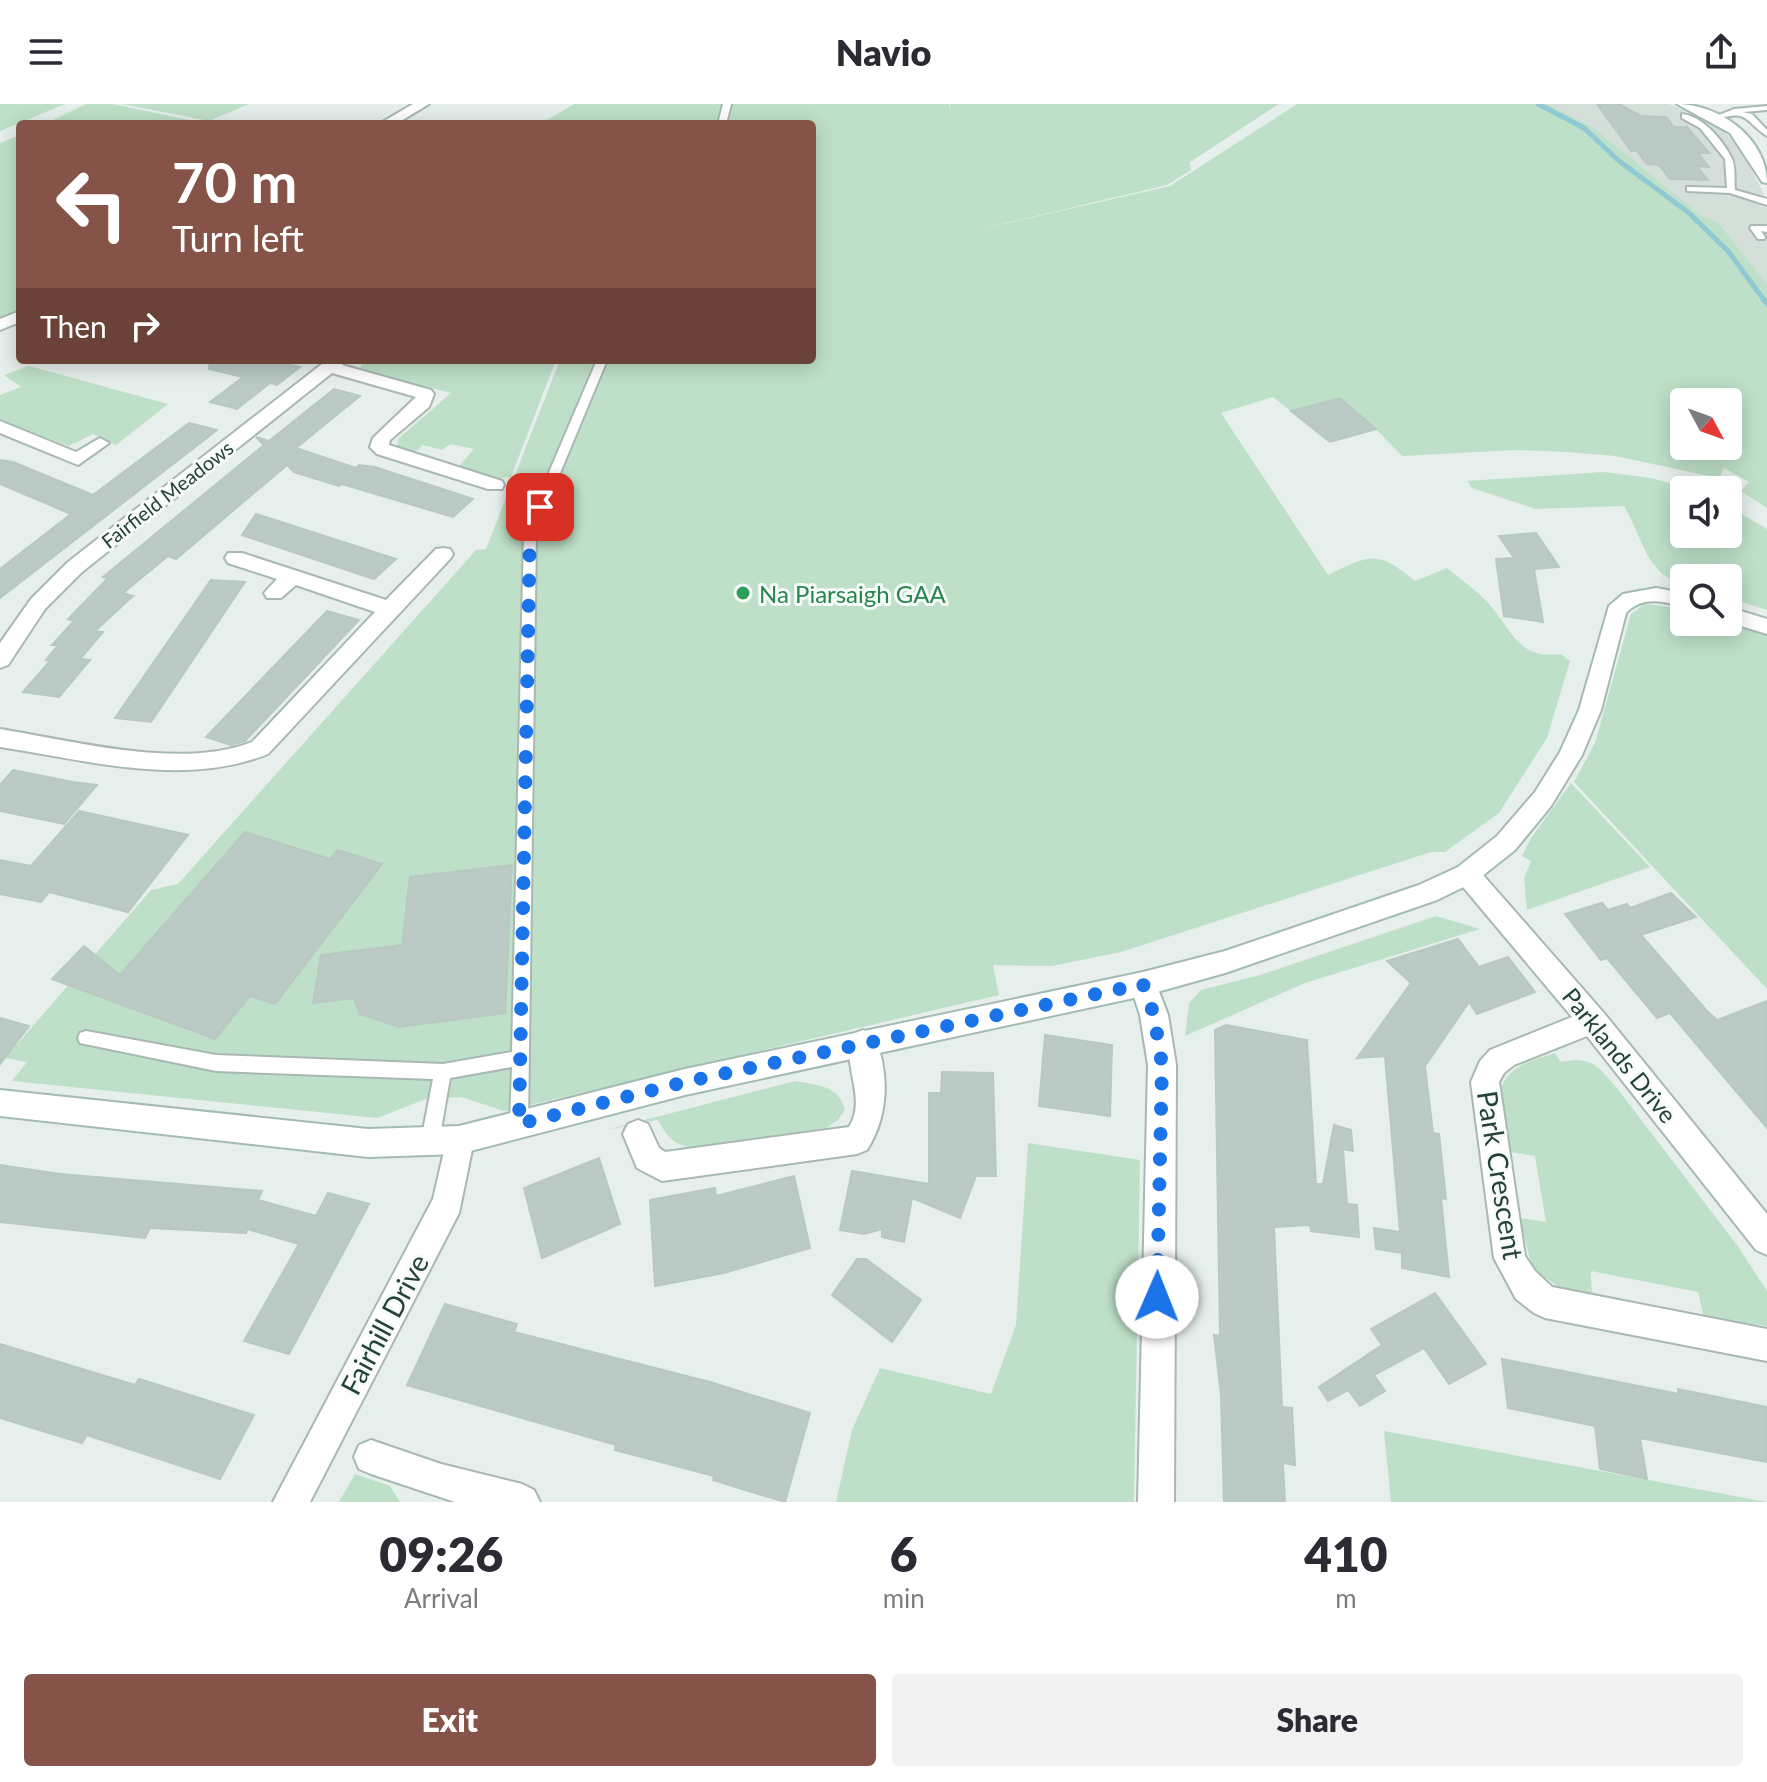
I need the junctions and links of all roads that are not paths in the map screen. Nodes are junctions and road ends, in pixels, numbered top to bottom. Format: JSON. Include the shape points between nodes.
{"nodes":[{"id":1,"x":423,"y":104,"type":"edge"},
{"id":2,"x":1767,"y":108,"type":"edge"},
{"id":3,"x":1684,"y":110,"type":"edge"},
{"id":4,"x":1724,"y":114,"type":"junction"},
{"id":5,"x":393,"y":120,"type":"edge"},
{"id":6,"x":1767,"y":134,"type":"edge"},
{"id":7,"x":1767,"y":179,"type":"edge"},
{"id":8,"x":1690,"y":189,"type":"dead end"},
{"id":9,"x":1731,"y":191,"type":"junction"},
{"id":10,"x":1767,"y":202,"type":"edge"},
{"id":11,"x":333,"y":364,"type":"edge"},
{"id":12,"x":600,"y":364,"type":"edge"},
{"id":13,"x":0,"y":426,"type":"edge"},
{"id":14,"x":100,"y":443,"type":"dead end"},
{"id":15,"x":495,"y":485,"type":"dead end"},
{"id":16,"x":443,"y":554,"type":"dead end"},
{"id":17,"x":235,"y":558,"type":"dead end"},
{"id":18,"x":292,"y":577,"type":"junction"},
{"id":19,"x":274,"y":593,"type":"dead end"},
{"id":20,"x":1670,"y":598,"type":"edge"},
{"id":21,"x":390,"y":609,"type":"junction"},
{"id":22,"x":1742,"y":619,"type":"edge"},
{"id":23,"x":1767,"y":627,"type":"edge"},
{"id":24,"x":3,"y":647,"type":"edge"},
{"id":25,"x":0,"y":738,"type":"edge"},
{"id":26,"x":1467,"y":874,"type":"junction"},
{"id":27,"x":1143,"y":984,"type":"junction"},
{"id":28,"x":1593,"y":1021,"type":"junction"},
{"id":29,"x":86,"y":1038,"type":"dead end"},
{"id":30,"x":863,"y":1043,"type":"junction"},
{"id":31,"x":519,"y":1058,"type":"junction"},
{"id":32,"x":443,"y":1072,"type":"junction"},
{"id":33,"x":0,"y":1103,"type":"edge"},
{"id":34,"x":519,"y":1124,"type":"junction"},
{"id":35,"x":638,"y":1134,"type":"dead end"},
{"id":36,"x":445,"y":1141,"type":"junction"},
{"id":37,"x":1767,"y":1239,"type":"edge"},
{"id":38,"x":1767,"y":1345,"type":"edge"},
{"id":39,"x":371,"y":1457,"type":"dead end"},
{"id":40,"x":436,"y":1491,"type":"edge"},
{"id":41,"x":291,"y":1502,"type":"edge"},
{"id":42,"x":522,"y":1502,"type":"edge"},
{"id":43,"x":1156,"y":1502,"type":"edge"}],
"edges":[{"from":1,"to":5,"type":"street"},
{"from":2,"to":4,"type":"lane"},
{"from":3,"to":4,"type":"street"},
{"from":3,"to":9,"type":"lane","via":[[1729,159]]},
{"from":4,"to":6,"type":"lane","via":[[1749,116]]},
{"from":4,"to":7,"type":"street"},
{"from":8,"to":9,"type":"lane"},
{"from":9,"to":10,"type":"lane"},
{"from":11,"to":15,"type":"street","via":[[425,394],[423,403],[382,438],[379,447],[442,461]]},
{"from":11,"to":24,"type":"street","name":"Fairfield Meadows","via":[[75,567]]},
{"from":12,"to":31,"type":"lane","via":[[530,531]]},
{"from":13,"to":14,"type":"street","via":[[78,459]]},
{"from":16,"to":21,"type":"street"},
{"from":17,"to":18,"type":"street"},
{"from":18,"to":19,"type":"street"},
{"from":18,"to":21,"type":"street"},
{"from":20,"to":26,"type":"street","via":[[1649,595],[1623,601],[1590,710],[1570,755],[1524,823]]},
{"from":21,"to":25,"type":"street","via":[[266,743],[245,756],[183,763]]},
{"from":22,"to":23,"type":"street"},
{"from":26,"to":27,"type":"street","via":[[1388,909]]},
{"from":26,"to":28,"type":"street","name":"Parklands Drive"},
{"from":27,"to":30,"type":"street"},
{"from":27,"to":43,"type":"street","via":[[1162,1065]]},
{"from":28,"to":37,"type":"street","name":"Parklands Drive"},
{"from":28,"to":38,"type":"street","name":"Park Crescent","via":[[1504,1056],[1494,1062],[1485,1082],[1517,1276],[1545,1302]]},
{"from":29,"to":32,"type":"lane","via":[[216,1063]]},
{"from":30,"to":34,"type":"street"},
{"from":30,"to":35,"type":"street","via":[[872,1110],[857,1140],[662,1167],[648,1158]]},
{"from":31,"to":32,"type":"lane"},
{"from":31,"to":34,"type":"lane"},
{"from":32,"to":36,"type":"lane"},
{"from":33,"to":36,"type":"street","via":[[368,1143]]},
{"from":34,"to":36,"type":"street"},
{"from":36,"to":41,"type":"street","name":"Fairhill Drive","via":[[448,1202]]},
{"from":39,"to":40,"type":"street"},
{"from":40,"to":42,"type":"street"}]}
